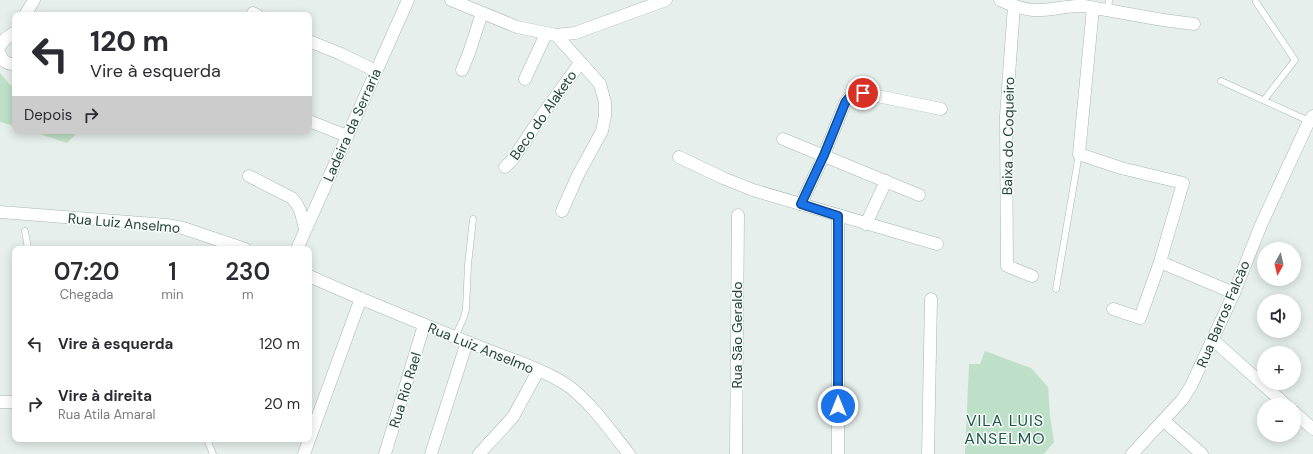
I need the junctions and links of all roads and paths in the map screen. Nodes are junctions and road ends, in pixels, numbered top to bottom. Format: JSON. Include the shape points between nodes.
{"nodes":[{"id":1,"x":34,"y":0,"type":"edge"},
{"id":2,"x":408,"y":0,"type":"edge"},
{"id":3,"x":451,"y":0,"type":"edge"},
{"id":4,"x":666,"y":0,"type":"edge"},
{"id":5,"x":1000,"y":0,"type":"edge"},
{"id":6,"x":1256,"y":2,"type":"dead end"},
{"id":7,"x":1108,"y":5,"type":"edge"},
{"id":8,"x":1014,"y":6,"type":"junction"},
{"id":9,"x":1093,"y":8,"type":"junction"},
{"id":10,"x":28,"y":12,"type":"edge"},
{"id":11,"x":482,"y":13,"type":"junction"},
{"id":12,"x":1194,"y":24,"type":"dead end"},
{"id":13,"x":12,"y":34,"type":"edge"},
{"id":14,"x":551,"y":35,"type":"junction"},
{"id":15,"x":312,"y":42,"type":"edge"},
{"id":16,"x":0,"y":46,"type":"edge"},
{"id":17,"x":0,"y":54,"type":"edge"},
{"id":18,"x":580,"y":63,"type":"junction"},
{"id":19,"x":12,"y":64,"type":"edge"},
{"id":20,"x":462,"y":70,"type":"dead end"},
{"id":21,"x":376,"y":71,"type":"junction"},
{"id":22,"x":525,"y":79,"type":"dead end"},
{"id":23,"x":1221,"y":81,"type":"dead end"},
{"id":24,"x":1264,"y":100,"type":"junction"},
{"id":25,"x":941,"y":109,"type":"dead end"},
{"id":26,"x":1311,"y":118,"type":"edge"},
{"id":27,"x":312,"y":122,"type":"edge"},
{"id":28,"x":347,"y":136,"type":"junction"},
{"id":29,"x":783,"y":139,"type":"dead end"},
{"id":30,"x":1079,"y":154,"type":"junction"},
{"id":31,"x":824,"y":155,"type":"junction"},
{"id":32,"x":679,"y":157,"type":"dead end"},
{"id":33,"x":505,"y":167,"type":"dead end"},
{"id":34,"x":249,"y":176,"type":"dead end"},
{"id":35,"x":886,"y":181,"type":"junction"},
{"id":36,"x":919,"y":195,"type":"dead end"},
{"id":37,"x":801,"y":204,"type":"junction"},
{"id":38,"x":562,"y":211,"type":"dead end"},
{"id":39,"x":0,"y":212,"type":"edge"},
{"id":40,"x":738,"y":215,"type":"dead end"},
{"id":41,"x":838,"y":216,"type":"junction"},
{"id":42,"x":473,"y":219,"type":"dead end"},
{"id":43,"x":866,"y":224,"type":"junction"},
{"id":44,"x":305,"y":229,"type":"junction"},
{"id":45,"x":25,"y":231,"type":"dead end"},
{"id":46,"x":219,"y":244,"type":"edge"},
{"id":47,"x":937,"y":244,"type":"dead end"},
{"id":48,"x":28,"y":246,"type":"edge"},
{"id":49,"x":229,"y":246,"type":"edge"},
{"id":50,"x":298,"y":246,"type":"edge"},
{"id":51,"x":1160,"y":262,"type":"junction"},
{"id":52,"x":1032,"y":276,"type":"dead end"},
{"id":53,"x":312,"y":277,"type":"edge"},
{"id":54,"x":1056,"y":289,"type":"dead end"},
{"id":55,"x":1234,"y":292,"type":"junction"},
{"id":56,"x":361,"y":298,"type":"junction"},
{"id":57,"x":931,"y":299,"type":"dead end"},
{"id":58,"x":1113,"y":309,"type":"dead end"},
{"id":59,"x":424,"y":326,"type":"junction"},
{"id":60,"x":455,"y":337,"type":"junction"},
{"id":61,"x":1213,"y":340,"type":"junction"},
{"id":62,"x":467,"y":342,"type":"junction"},
{"id":63,"x":538,"y":371,"type":"junction"},
{"id":64,"x":1278,"y":398,"type":"edge"},
{"id":65,"x":0,"y":402,"type":"edge"},
{"id":66,"x":12,"y":402,"type":"edge"},
{"id":67,"x":1301,"y":418,"type":"edge"},
{"id":68,"x":1164,"y":421,"type":"junction"},
{"id":69,"x":1313,"y":429,"type":"edge"},
{"id":70,"x":312,"y":432,"type":"edge"},
{"id":71,"x":208,"y":442,"type":"edge"},
{"id":72,"x":308,"y":442,"type":"edge"},
{"id":73,"x":213,"y":454,"type":"edge"},
{"id":74,"x":304,"y":454,"type":"edge"},
{"id":75,"x":385,"y":454,"type":"edge"},
{"id":76,"x":431,"y":454,"type":"edge"},
{"id":77,"x":479,"y":454,"type":"edge"},
{"id":78,"x":629,"y":454,"type":"edge"},
{"id":79,"x":736,"y":454,"type":"edge"},
{"id":80,"x":838,"y":454,"type":"edge"},
{"id":81,"x":928,"y":454,"type":"edge"},
{"id":82,"x":1132,"y":454,"type":"edge"},
{"id":83,"x":1202,"y":454,"type":"edge"}],
"edges":[{"from":1,"to":10,"type":"street"},
{"from":2,"to":21,"type":"street","name":"Ladeira da Serraria"},
{"from":3,"to":11,"type":"street"},
{"from":4,"to":14,"type":"street","via":[[575,33]]},
{"from":5,"to":8,"type":"street"},
{"from":6,"to":24,"type":"lane","via":[[1295,60]]},
{"from":7,"to":9,"type":"street"},
{"from":7,"to":12,"type":"street"},
{"from":8,"to":9,"type":"street","via":[[1034,10],[1075,5]]},
{"from":8,"to":52,"type":"street","name":"Baixa do Coqueiro","via":[[1006,116],[1007,266]]},
{"from":9,"to":30,"type":"street"},
{"from":11,"to":14,"type":"street","via":[[517,27]]},
{"from":11,"to":20,"type":"street"},
{"from":13,"to":16,"type":"street"},
{"from":14,"to":18,"type":"street"},
{"from":14,"to":22,"type":"street"},
{"from":15,"to":21,"type":"street"},
{"from":17,"to":19,"type":"street","via":[[3,60]]},
{"from":18,"to":33,"type":"street","name":"Beco do Alaketo"},
{"from":18,"to":38,"type":"street","via":[[600,84],[605,102],[605,116],[602,131]]},
{"from":21,"to":28,"type":"street","name":"Ladeira da Serraria"},
{"from":23,"to":24,"type":"lane"},
{"from":24,"to":26,"type":"lane"},
{"from":25,"to":31,"type":"street","via":[[863,93],[852,95],[848,98]]},
{"from":26,"to":55,"type":"street","name":"Rua Barros Falcão","via":[[1261,225]]},
{"from":27,"to":28,"type":"street"},
{"from":28,"to":44,"type":"street","name":"Ladeira da Serraria"},
{"from":29,"to":31,"type":"street"},
{"from":30,"to":51,"type":"street","via":[[1121,168],[1184,183]]},
{"from":30,"to":54,"type":"lane"},
{"from":31,"to":35,"type":"street"},
{"from":31,"to":37,"type":"street"},
{"from":32,"to":37,"type":"street","via":[[753,190]]},
{"from":34,"to":44,"type":"street","via":[[292,198],[300,209]]},
{"from":35,"to":36,"type":"street"},
{"from":35,"to":43,"type":"street"},
{"from":37,"to":41,"type":"street"},
{"from":39,"to":46,"type":"street","name":"Rua Luiz Anselmo","via":[[167,225],[183,228]]},
{"from":40,"to":79,"type":"street","name":"Rua Sāo Geraldo"},
{"from":41,"to":43,"type":"street"},
{"from":41,"to":80,"type":"street"},
{"from":42,"to":60,"type":"lane","via":[[466,309]]},
{"from":43,"to":47,"type":"street"},
{"from":44,"to":50,"type":"street","name":"Ladeira da Serraria"},
{"from":45,"to":48,"type":"lane"},
{"from":46,"to":49,"type":"street","name":"Rua Luiz Anselmo"},
{"from":51,"to":55,"type":"street"},
{"from":51,"to":58,"type":"street","via":[[1140,318]]},
{"from":53,"to":56,"type":"street","name":"Rua Luiz Anselmo"},
{"from":55,"to":61,"type":"street","name":"Rua Barros Falcão"},
{"from":56,"to":59,"type":"street","name":"Rua Luiz Anselmo"},
{"from":56,"to":70,"type":"street"},
{"from":57,"to":81,"type":"street"},
{"from":59,"to":60,"type":"street","name":"Rua Luiz Anselmo"},
{"from":59,"to":75,"type":"street","name":"Rua Rio Rael"},
{"from":60,"to":62,"type":"street","name":"Rua Luiz Anselmo"},
{"from":61,"to":64,"type":"street"},
{"from":61,"to":68,"type":"street","name":"Rua Barros Falcão","via":[[1191,386]]},
{"from":62,"to":63,"type":"street","name":"Rua Luiz Anselmo"},
{"from":62,"to":76,"type":"street"},
{"from":63,"to":77,"type":"street","via":[[513,417]]},
{"from":63,"to":78,"type":"street","name":"Rua Luiz Anselmo","via":[[560,381],[580,396]]},
{"from":65,"to":66,"type":"street"},
{"from":67,"to":69,"type":"street"},
{"from":68,"to":82,"type":"street","name":"Rua Barros Falcão"},
{"from":68,"to":83,"type":"street"},
{"from":71,"to":73,"type":"lane"},
{"from":72,"to":74,"type":"street"}]}
